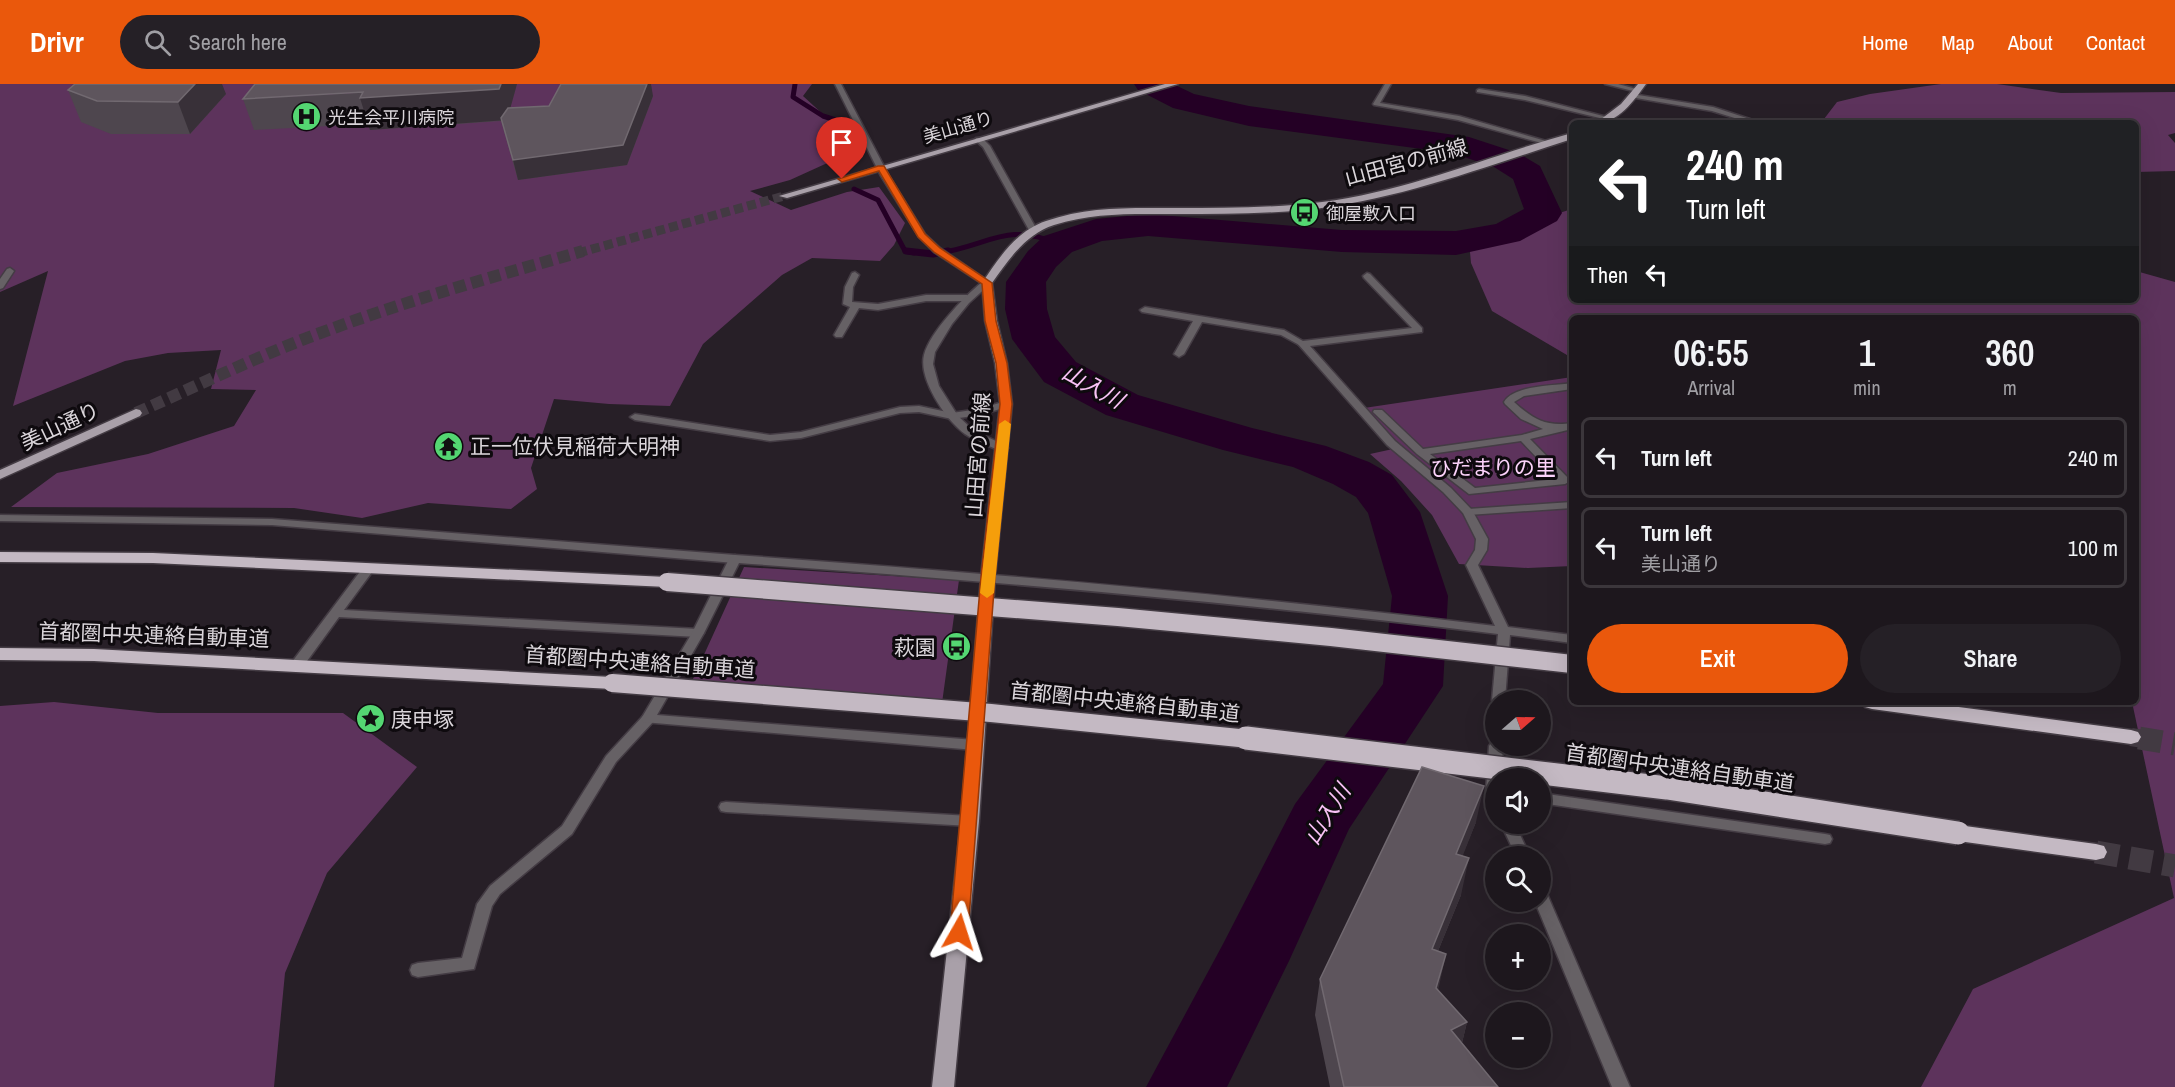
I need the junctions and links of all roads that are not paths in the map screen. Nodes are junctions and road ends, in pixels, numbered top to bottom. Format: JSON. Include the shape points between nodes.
{"nodes":[{"id":1,"x":838,"y":84,"type":"edge"},
{"id":2,"x":1174,"y":84,"type":"edge"},
{"id":3,"x":1389,"y":84,"type":"edge"},
{"id":4,"x":1608,"y":84,"type":"edge"},
{"id":5,"x":1637,"y":90,"type":"edge"},
{"id":6,"x":1479,"y":91,"type":"dead end"},
{"id":7,"x":1601,"y":120,"type":"edge"},
{"id":8,"x":1605,"y":120,"type":"edge"},
{"id":9,"x":1748,"y":120,"type":"edge"},
{"id":10,"x":1569,"y":137,"type":"edge"},
{"id":11,"x":979,"y":140,"type":"junction"},
{"id":12,"x":1549,"y":143,"type":"junction"},
{"id":13,"x":881,"y":168,"type":"junction"},
{"id":14,"x":784,"y":196,"type":"tunnel mouth"},
{"id":15,"x":1029,"y":232,"type":"junction"},
{"id":16,"x":10,"y":271,"type":"dead end"},
{"id":17,"x":855,"y":275,"type":"dead end"},
{"id":18,"x":1367,"y":276,"type":"dead end"},
{"id":19,"x":987,"y":283,"type":"junction"},
{"id":20,"x":0,"y":286,"type":"edge"},
{"id":21,"x":967,"y":298,"type":"junction"},
{"id":22,"x":856,"y":305,"type":"junction"},
{"id":23,"x":1145,"y":310,"type":"dead end"},
{"id":24,"x":1199,"y":319,"type":"junction"},
{"id":25,"x":839,"y":335,"type":"dead end"},
{"id":26,"x":1303,"y":344,"type":"junction"},
{"id":27,"x":1179,"y":354,"type":"dead end"},
{"id":28,"x":1569,"y":386,"type":"edge"},
{"id":29,"x":1006,"y":404,"type":"junction"},
{"id":30,"x":1378,"y":412,"type":"dead end"},
{"id":31,"x":136,"y":413,"type":"tunnel mouth"},
{"id":32,"x":952,"y":416,"type":"junction"},
{"id":33,"x":635,"y":417,"type":"dead end"},
{"id":34,"x":1569,"y":426,"type":"edge"},
{"id":35,"x":1553,"y":429,"type":"junction"},
{"id":36,"x":1523,"y":438,"type":"junction"},
{"id":37,"x":1003,"y":448,"type":"junction"},
{"id":38,"x":1421,"y":452,"type":"junction"},
{"id":39,"x":0,"y":475,"type":"edge"},
{"id":40,"x":1568,"y":483,"type":"edge"},
{"id":41,"x":1569,"y":505,"type":"edge"},
{"id":42,"x":1468,"y":512,"type":"junction"},
{"id":43,"x":0,"y":518,"type":"edge"},
{"id":44,"x":0,"y":548,"type":"edge"},
{"id":45,"x":0,"y":557,"type":"edge"},
{"id":46,"x":153,"y":558,"type":"junction"},
{"id":47,"x":735,"y":559,"type":"junction"},
{"id":48,"x":369,"y":568,"type":"junction"},
{"id":49,"x":988,"y":577,"type":"junction"},
{"id":50,"x":334,"y":613,"type":"junction"},
{"id":51,"x":1504,"y":631,"type":"junction"},
{"id":52,"x":698,"y":633,"type":"junction"},
{"id":53,"x":1569,"y":639,"type":"edge"},
{"id":54,"x":0,"y":654,"type":"edge"},
{"id":55,"x":1569,"y":664,"type":"edge"},
{"id":56,"x":297,"y":665,"type":"junction"},
{"id":57,"x":1500,"y":690,"type":"edge"},
{"id":58,"x":1896,"y":705,"type":"edge"},
{"id":59,"x":648,"y":719,"type":"junction"},
{"id":60,"x":2132,"y":737,"type":"tunnel mouth"},
{"id":61,"x":975,"y":745,"type":"junction"},
{"id":62,"x":1551,"y":800,"type":"edge"},
{"id":63,"x":726,"y":807,"type":"dead end"},
{"id":64,"x":970,"y":821,"type":"junction"},
{"id":65,"x":1825,"y":839,"type":"dead end"},
{"id":66,"x":2096,"y":852,"type":"tunnel mouth"},
{"id":67,"x":1547,"y":912,"type":"edge"},
{"id":68,"x":418,"y":970,"type":"dead end"},
{"id":69,"x":943,"y":1087,"type":"edge"},
{"id":70,"x":1621,"y":1087,"type":"edge"}],
"edges":[{"from":1,"to":13,"type":"street"},
{"from":2,"to":11,"type":"main road","name":"美山通り"},
{"from":3,"to":12,"type":"street","via":[[1376,104],[1459,118]]},
{"from":4,"to":5,"type":"street"},
{"from":5,"to":8,"type":"main road"},
{"from":5,"to":9,"type":"street"},
{"from":6,"to":7,"type":"street","via":[[1525,98]]},
{"from":10,"to":12,"type":"main road"},
{"from":11,"to":13,"type":"main road","name":"美山通り"},
{"from":11,"to":15,"type":"street","via":[[986,146]]},
{"from":12,"to":15,"type":"main road","name":"山田宮の前線","via":[[1395,189],[1323,204],[1229,211],[1113,211],[1066,218]]},
{"from":13,"to":14,"type":"main road","name":"美山通り"},
{"from":13,"to":19,"type":"street","via":[[922,236]]},
{"from":15,"to":19,"type":"main road"},
{"from":16,"to":20,"type":"street"},
{"from":17,"to":22,"type":"street","via":[[847,304]]},
{"from":18,"to":26,"type":"street","via":[[1419,330]]},
{"from":19,"to":21,"type":"street"},
{"from":19,"to":29,"type":"main road","name":"山田宮の前線"},
{"from":21,"to":22,"type":"street","via":[[926,298],[878,307]]},
{"from":21,"to":32,"type":"street","via":[[929,354],[930,373]]},
{"from":22,"to":25,"type":"street"},
{"from":23,"to":24,"type":"street"},
{"from":24,"to":26,"type":"street","via":[[1284,333]]},
{"from":24,"to":27,"type":"street"},
{"from":26,"to":42,"type":"street","via":[[1391,443]]},
{"from":28,"to":35,"type":"street","via":[[1522,393],[1509,402],[1525,417]]},
{"from":29,"to":32,"type":"street"},
{"from":29,"to":37,"type":"main road","name":"山田宮の前線"},
{"from":30,"to":38,"type":"street"},
{"from":31,"to":39,"type":"main road","name":"美山通り"},
{"from":32,"to":33,"type":"street","via":[[919,409],[900,410],[801,435],[770,438]]},
{"from":32,"to":37,"type":"street","via":[[968,432]]},
{"from":34,"to":35,"type":"street"},
{"from":35,"to":36,"type":"street"},
{"from":36,"to":38,"type":"street"},
{"from":36,"to":40,"type":"street"},
{"from":37,"to":49,"type":"main road","name":"山田宮の前線"},
{"from":38,"to":40,"type":"street","via":[[1473,492]]},
{"from":41,"to":42,"type":"street"},
{"from":42,"to":51,"type":"street","via":[[1482,539],[1472,565]]},
{"from":43,"to":47,"type":"street","via":[[272,522]]},
{"from":44,"to":46,"type":"highway"},
{"from":45,"to":46,"type":"highway"},
{"from":46,"to":48,"type":"highway"},
{"from":47,"to":49,"type":"street"},
{"from":47,"to":52,"type":"street"},
{"from":48,"to":50,"type":"street"},
{"from":48,"to":55,"type":"highway","bridge":true,"via":[[667,582],[1118,616]]},
{"from":49,"to":51,"type":"street"},
{"from":49,"to":61,"type":"main road","name":"山田宮の前線"},
{"from":50,"to":52,"type":"street"},
{"from":50,"to":56,"type":"street"},
{"from":51,"to":53,"type":"street"},
{"from":51,"to":57,"type":"street"},
{"from":52,"to":59,"type":"street"},
{"from":54,"to":56,"type":"highway","name":"首都圏中央連絡自動車道"},
{"from":56,"to":66,"type":"highway","name":"首都圏中央連絡自動車道","bridge":true,"via":[[612,683],[1226,736],[1667,788]]},
{"from":58,"to":60,"type":"highway"},
{"from":59,"to":61,"type":"street"},
{"from":59,"to":68,"type":"street","via":[[611,759],[567,830],[495,890],[485,904],[468,964]]},
{"from":61,"to":64,"type":"main road","name":"山田宮の前線"},
{"from":62,"to":65,"type":"street"},
{"from":63,"to":64,"type":"street"},
{"from":64,"to":69,"type":"main road","name":"山田宮の前線"},
{"from":67,"to":70,"type":"street"}]}
